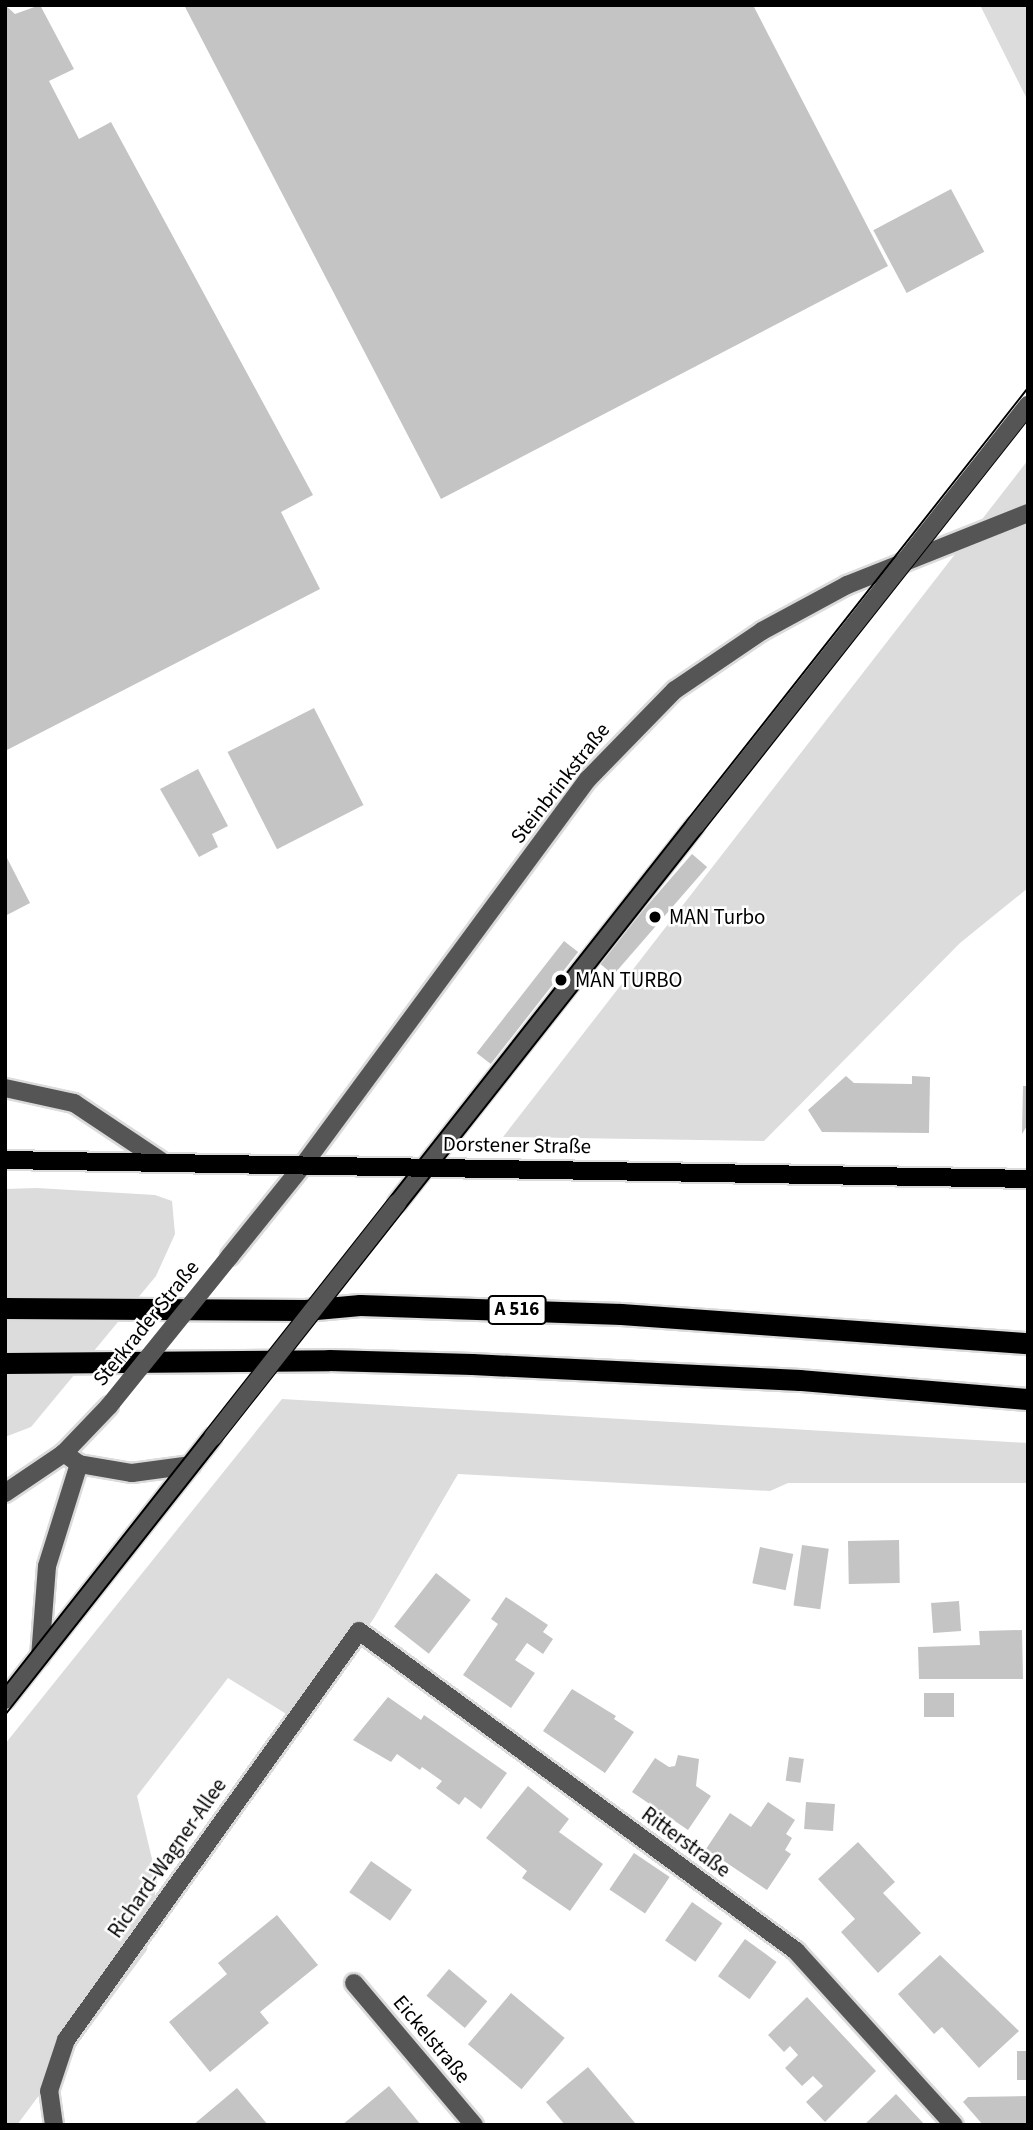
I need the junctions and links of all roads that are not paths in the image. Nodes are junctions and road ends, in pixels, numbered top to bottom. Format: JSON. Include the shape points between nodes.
{"nodes":[{"id":1,"x":1028,"y":405,"type":"edge"},
{"id":2,"x":1028,"y":513,"type":"edge"},
{"id":3,"x":5,"y":1088,"type":"edge"},
{"id":4,"x":5,"y":1160,"type":"edge"},
{"id":5,"x":161,"y":1161,"type":"junction"},
{"id":6,"x":304,"y":1164,"type":"junction"},
{"id":7,"x":428,"y":1167,"type":"junction"},
{"id":8,"x":1028,"y":1179,"type":"edge"},
{"id":9,"x":5,"y":1308,"type":"edge"},
{"id":10,"x":1028,"y":1343,"type":"edge"},
{"id":11,"x":5,"y":1363,"type":"edge"},
{"id":12,"x":1028,"y":1399,"type":"edge"},
{"id":13,"x":72,"y":1459,"type":"junction"},
{"id":14,"x":191,"y":1465,"type":"junction"},
{"id":15,"x":5,"y":1493,"type":"edge"},
{"id":16,"x":359,"y":1631,"type":"joint"},
{"id":17,"x":40,"y":1657,"type":"junction"},
{"id":18,"x":5,"y":1700,"type":"edge"},
{"id":19,"x":354,"y":1983,"type":"dead end"},
{"id":20,"x":54,"y":2125,"type":"edge"},
{"id":21,"x":474,"y":2125,"type":"edge"},
{"id":22,"x":954,"y":2125,"type":"edge"}],
"edges":[{"from":1,"to":7,"type":"street","bridge":true},
{"from":2,"to":6,"type":"street","name":"Steinbrinkstraße","via":[[847,585],[762,631],[675,690],[588,779]]},
{"from":3,"to":5,"type":"street","via":[[74,1103]]},
{"from":4,"to":5,"type":"main road","name":"Dorstener Straße"},
{"from":5,"to":6,"type":"main road","name":"Dorstener Straße"},
{"from":6,"to":7,"type":"main road","name":"Dorstener Straße"},
{"from":6,"to":13,"type":"street","name":"Sterkrader Straße","bridge":true,"via":[[109,1406]]},
{"from":7,"to":8,"type":"main road","name":"Dorstener Straße"},
{"from":7,"to":14,"type":"street","bridge":true},
{"from":9,"to":10,"type":"highway","number":"A 516","via":[[305,1310],[360,1305],[607,1313]]},
{"from":11,"to":12,"type":"highway","via":[[329,1360],[472,1364],[800,1380]]},
{"from":13,"to":14,"type":"street","via":[[132,1473]]},
{"from":13,"to":15,"type":"street","name":"Sterkrader Straße"},
{"from":13,"to":17,"type":"street","via":[[47,1566]]},
{"from":14,"to":17,"type":"street"},
{"from":16,"to":20,"type":"street","name":"Richard-Wagner-Allee","via":[[66,2040],[49,2091]]},
{"from":16,"to":22,"type":"street","name":"Ritterstraße","via":[[796,1951]]},
{"from":17,"to":18,"type":"street"},
{"from":19,"to":21,"type":"street","name":"Eickelstraße"}]}
